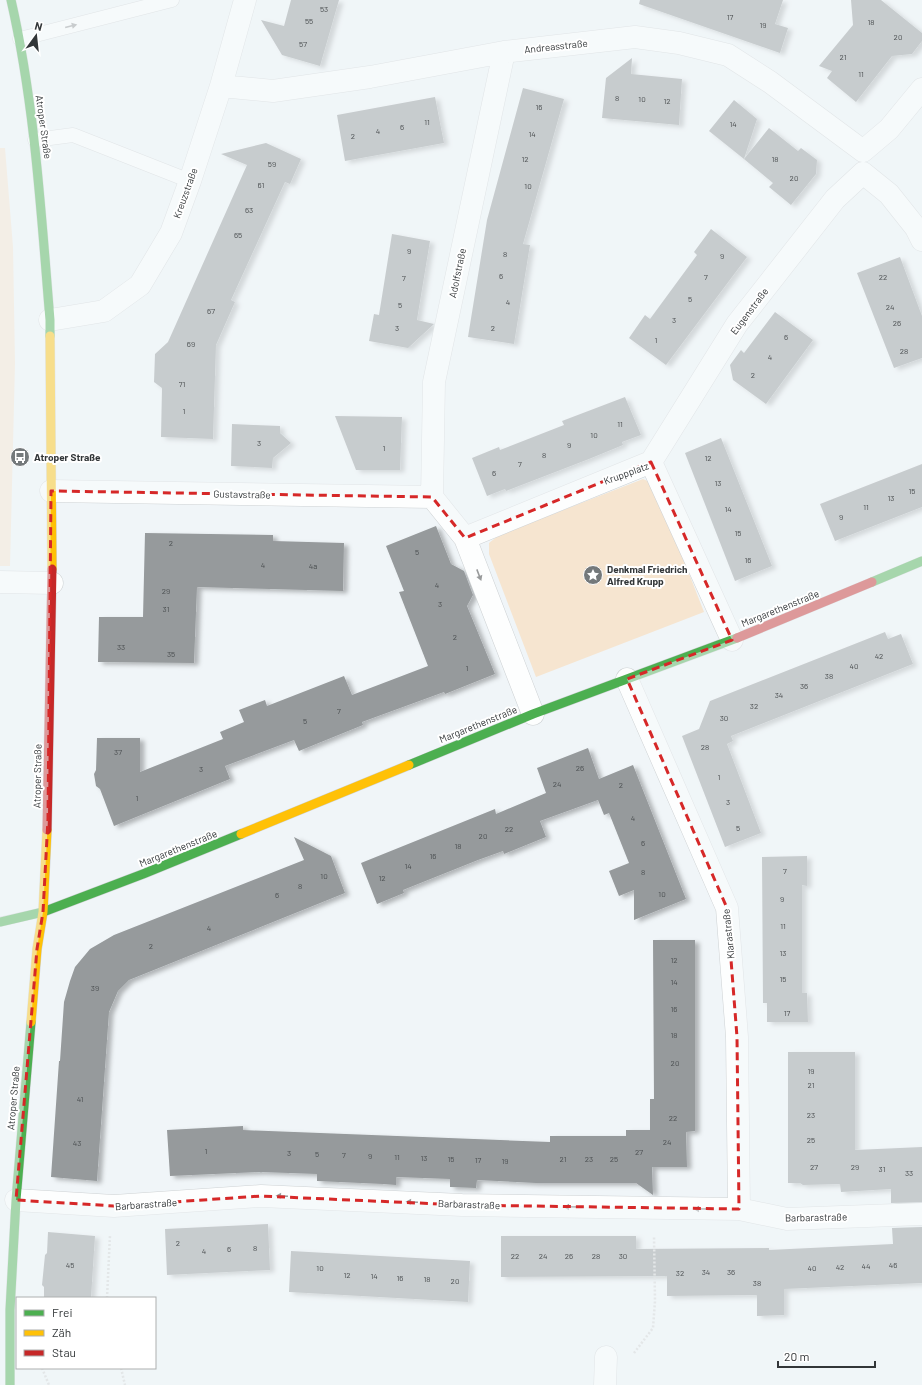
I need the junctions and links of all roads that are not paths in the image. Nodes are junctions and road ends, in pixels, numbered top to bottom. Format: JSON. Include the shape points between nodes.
{"nodes":[{"id":1,"x":11,"y":0,"type":"edge"},
{"id":2,"x":172,"y":0,"type":"edge"},
{"id":3,"x":245,"y":0,"type":"edge"},
{"id":4,"x":20,"y":39,"type":"junction"},
{"id":5,"x":504,"y":52,"type":"junction"},
{"id":6,"x":221,"y":86,"type":"junction"},
{"id":7,"x":922,"y":89,"type":"edge"},
{"id":8,"x":35,"y":140,"type":"junction"},
{"id":9,"x":863,"y":151,"type":"junction"},
{"id":10,"x":863,"y":173,"type":"junction"},
{"id":11,"x":190,"y":182,"type":"junction"},
{"id":12,"x":922,"y":240,"type":"edge"},
{"id":13,"x":50,"y":320,"type":"junction"},
{"id":14,"x":650,"y":462,"type":"junction"},
{"id":15,"x":51,"y":491,"type":"junction"},
{"id":16,"x":432,"y":497,"type":"junction"},
{"id":17,"x":465,"y":538,"type":"junction"},
{"id":18,"x":922,"y":561,"type":"edge"},
{"id":19,"x":0,"y":582,"type":"edge"},
{"id":20,"x":52,"y":583,"type":"junction"},
{"id":21,"x":732,"y":640,"type":"junction"},
{"id":22,"x":627,"y":679,"type":"junction"},
{"id":23,"x":533,"y":714,"type":"junction"},
{"id":24,"x":43,"y":912,"type":"junction"},
{"id":25,"x":0,"y":922,"type":"edge"},
{"id":26,"x":16,"y":1200,"type":"junction"},
{"id":27,"x":739,"y":1209,"type":"junction"},
{"id":28,"x":922,"y":1214,"type":"edge"},
{"id":29,"x":10,"y":1385,"type":"edge"}],
"edges":[{"from":1,"to":4,"type":"street","name":"Atroper Straße"},
{"from":4,"to":2,"type":"lane","one_way":true},
{"from":3,"to":6,"type":"street","name":"Kreuzstraße"},
{"from":4,"to":8,"type":"street","name":"Atroper Straße"},
{"from":5,"to":6,"type":"street","name":"Andreasstraße","via":[[370,77],[273,91]]},
{"from":5,"to":9,"type":"street","name":"Andreasstraße","via":[[635,38],[679,43],[728,56],[770,82]]},
{"from":5,"to":16,"type":"street","name":"Adolfstraße","via":[[434,382]]},
{"from":6,"to":11,"type":"street","name":"Kreuzstraße"},
{"from":7,"to":9,"type":"street","via":[[889,129]]},
{"from":8,"to":11,"type":"lane","via":[[73,135]]},
{"from":8,"to":13,"type":"street","name":"Atroper Straße"},
{"from":9,"to":10,"type":"street"},
{"from":10,"to":12,"type":"street","via":[[889,194],[916,228]]},
{"from":10,"to":14,"type":"street","name":"Eugenstraße","via":[[835,199],[737,324]]},
{"from":11,"to":13,"type":"street","name":"Kreuzstraße","via":[[171,233],[140,285],[104,311]]},
{"from":13,"to":15,"type":"street","name":"Atroper Straße"},
{"from":14,"to":17,"type":"street","name":"Kruppplatz"},
{"from":14,"to":21,"type":"street","name":"Kruppplatz"},
{"from":15,"to":16,"type":"street","name":"Gustavstraße"},
{"from":15,"to":20,"type":"street","name":"Atroper Straße"},
{"from":16,"to":17,"type":"street"},
{"from":17,"to":23,"type":"street","one_way":true},
{"from":18,"to":21,"type":"street","name":"Margarethenstraße"},
{"from":19,"to":20,"type":"street"},
{"from":20,"to":24,"type":"street","name":"Atroper Straße","via":[[48,819]]},
{"from":21,"to":22,"type":"street","name":"Margarethenstraße"},
{"from":22,"to":23,"type":"street","name":"Margarethenstraße"},
{"from":22,"to":27,"type":"street","name":"Klarastraße","via":[[727,908],[737,1037]]},
{"from":23,"to":24,"type":"street","name":"Margarethenstraße","via":[[143,874]]},
{"from":24,"to":25,"type":"street","name":"Margarethenstraße"},
{"from":24,"to":26,"type":"street","name":"Atroper Straße","via":[[37,949]]},
{"from":27,"to":26,"type":"street","name":"Barbarastraße","one_way":true,"via":[[462,1205],[261,1196],[111,1206]]},
{"from":26,"to":29,"type":"street","name":"Atroper Straße","via":[[10,1310]]},
{"from":27,"to":28,"type":"street","name":"Barbarastraße","via":[[787,1219]]}]}
